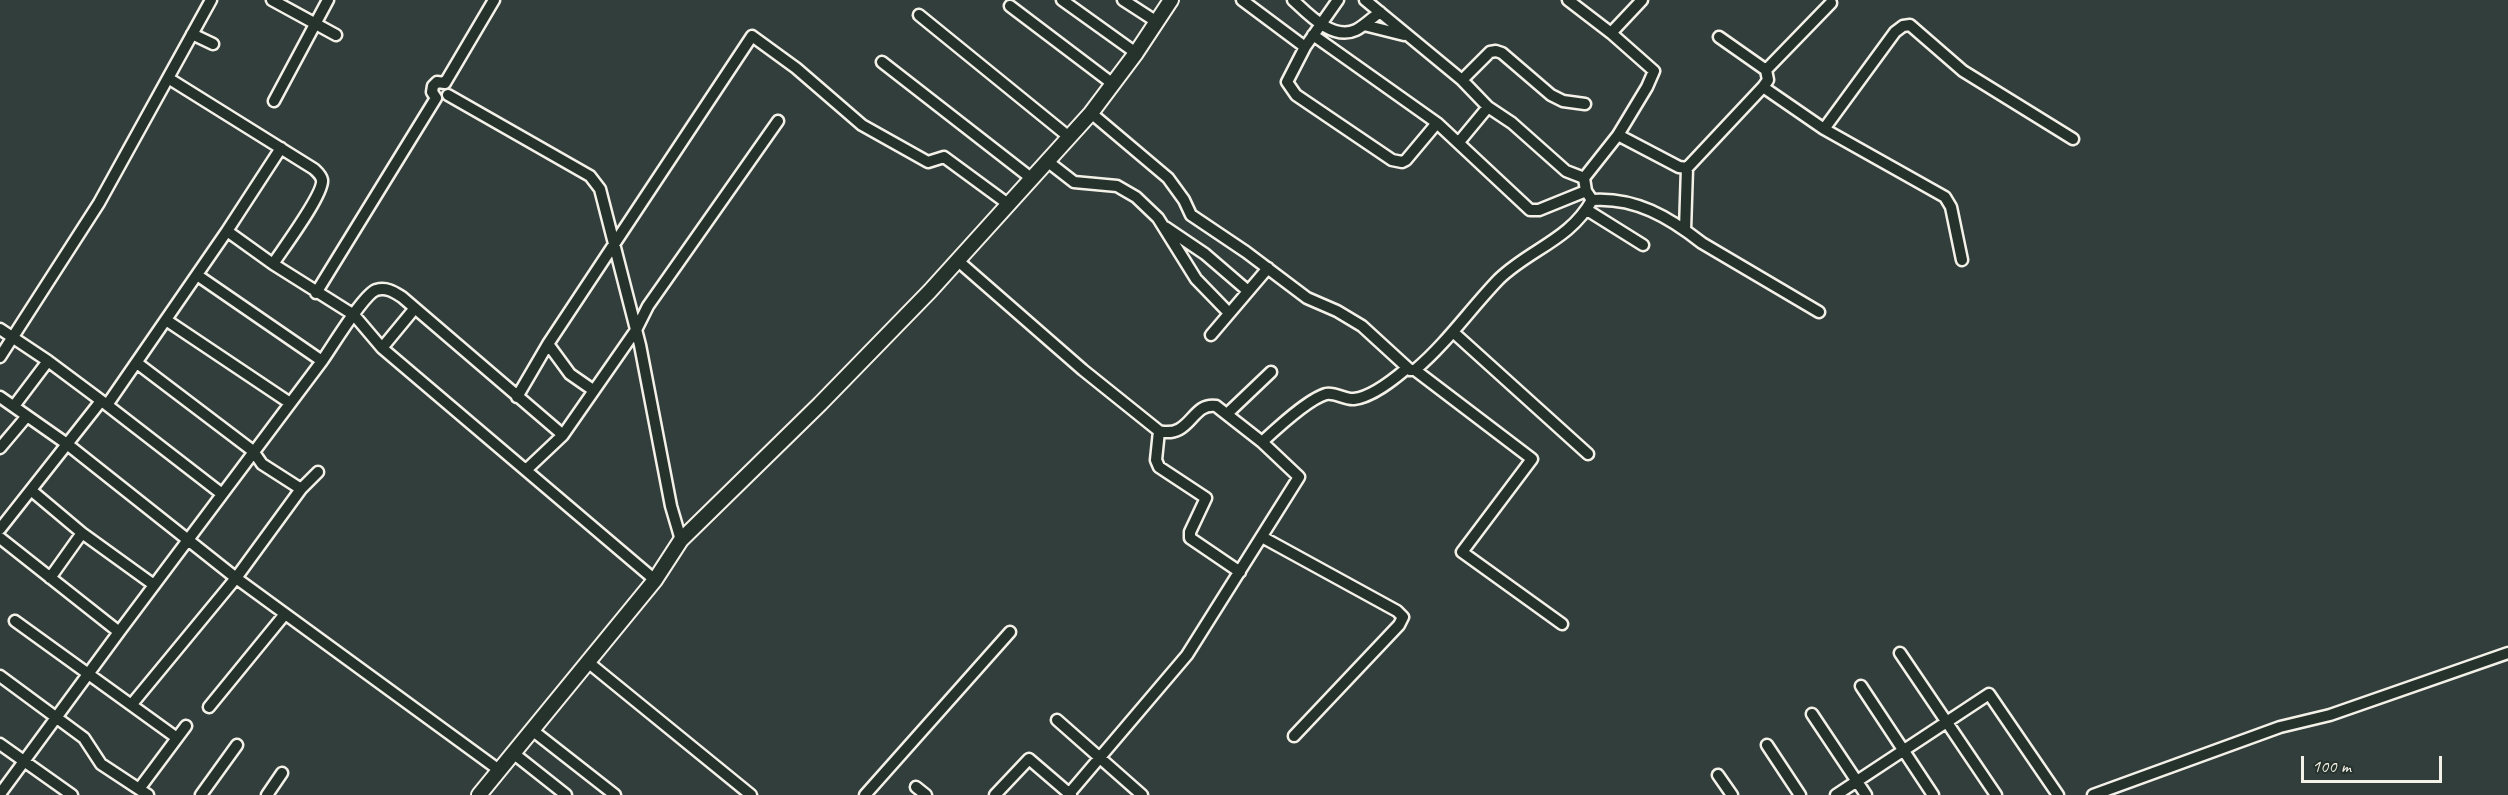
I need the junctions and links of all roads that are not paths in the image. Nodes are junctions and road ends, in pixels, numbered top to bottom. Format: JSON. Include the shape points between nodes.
{"nodes":[{"id":1,"x":211,"y":0,"type":"edge"},
{"id":2,"x":272,"y":0,"type":"edge"},
{"id":3,"x":328,"y":0,"type":"edge"},
{"id":4,"x":494,"y":0,"type":"edge"},
{"id":5,"x":1062,"y":0,"type":"edge"},
{"id":6,"x":1124,"y":0,"type":"edge"},
{"id":7,"x":1172,"y":0,"type":"edge"},
{"id":8,"x":1242,"y":0,"type":"edge"},
{"id":9,"x":1293,"y":0,"type":"edge"},
{"id":10,"x":1338,"y":0,"type":"edge"},
{"id":11,"x":1365,"y":0,"type":"edge"},
{"id":12,"x":1568,"y":0,"type":"edge"},
{"id":13,"x":1642,"y":0,"type":"edge"},
{"id":14,"x":1831,"y":3,"type":"dead end"},
{"id":15,"x":1010,"y":6,"type":"dead end"},
{"id":16,"x":1380,"y":12,"type":"junction"},
{"id":17,"x":919,"y":15,"type":"dead end"},
{"id":18,"x":1157,"y":22,"type":"junction"},
{"id":19,"x":315,"y":24,"type":"junction"},
{"id":20,"x":1364,"y":25,"type":"junction"},
{"id":21,"x":1317,"y":31,"type":"junction"},
{"id":22,"x":192,"y":33,"type":"junction"},
{"id":23,"x":1611,"y":33,"type":"junction"},
{"id":24,"x":336,"y":35,"type":"dead end"},
{"id":25,"x":1408,"y":36,"type":"junction"},
{"id":26,"x":1719,"y":37,"type":"dead end"},
{"id":27,"x":213,"y":44,"type":"dead end"},
{"id":28,"x":1305,"y":47,"type":"junction"},
{"id":29,"x":1136,"y":53,"type":"junction"},
{"id":30,"x":882,"y":62,"type":"dead end"},
{"id":31,"x":1767,"y":70,"type":"junction"},
{"id":32,"x":168,"y":78,"type":"junction"},
{"id":33,"x":1462,"y":80,"type":"junction"},
{"id":34,"x":445,"y":83,"type":"junction"},
{"id":35,"x":1113,"y":84,"type":"junction"},
{"id":36,"x":1763,"y":87,"type":"junction"},
{"id":37,"x":448,"y":95,"type":"junction"},
{"id":38,"x":436,"y":98,"type":"junction"},
{"id":39,"x":274,"y":101,"type":"dead end"},
{"id":40,"x":1585,"y":104,"type":"dead end"},
{"id":41,"x":1488,"y":107,"type":"junction"},
{"id":42,"x":1091,"y":113,"type":"junction"},
{"id":43,"x":778,"y":121,"type":"dead end"},
{"id":44,"x":1437,"y":123,"type":"junction"},
{"id":45,"x":1824,"y":129,"type":"junction"},
{"id":46,"x":1618,"y":135,"type":"junction"},
{"id":47,"x":1069,"y":137,"type":"junction"},
{"id":48,"x":2073,"y":139,"type":"dead end"},
{"id":49,"x":1459,"y":142,"type":"junction"},
{"id":50,"x":281,"y":148,"type":"junction"},
{"id":51,"x":1047,"y":161,"type":"junction"},
{"id":52,"x":1687,"y":168,"type":"junction"},
{"id":53,"x":1031,"y":178,"type":"junction"},
{"id":54,"x":1584,"y":178,"type":"junction"},
{"id":55,"x":1589,"y":195,"type":"junction"},
{"id":56,"x":1008,"y":204,"type":"junction"},
{"id":57,"x":1587,"y":210,"type":"junction"},
{"id":58,"x":1165,"y":227,"type":"junction"},
{"id":59,"x":1685,"y":230,"type":"junction"},
{"id":60,"x":227,"y":231,"type":"junction"},
{"id":61,"x":614,"y":244,"type":"junction"},
{"id":62,"x":1643,"y":245,"type":"dead end"},
{"id":63,"x":957,"y":260,"type":"junction"},
{"id":64,"x":1962,"y":260,"type":"dead end"},
{"id":65,"x":273,"y":264,"type":"junction"},
{"id":66,"x":1268,"y":268,"type":"junction"},
{"id":67,"x":197,"y":275,"type":"junction"},
{"id":68,"x":1248,"y":291,"type":"junction"},
{"id":69,"x":316,"y":293,"type":"junction"},
{"id":70,"x":415,"y":308,"type":"junction"},
{"id":71,"x":1819,"y":312,"type":"dead end"},
{"id":72,"x":1230,"y":314,"type":"junction"},
{"id":73,"x":354,"y":315,"type":"junction"},
{"id":74,"x":166,"y":320,"type":"junction"},
{"id":75,"x":0,"y":329,"type":"edge"},
{"id":76,"x":636,"y":330,"type":"junction"},
{"id":77,"x":1453,"y":332,"type":"junction"},
{"id":78,"x":1211,"y":335,"type":"dead end"},
{"id":79,"x":14,"y":338,"type":"junction"},
{"id":80,"x":548,"y":344,"type":"junction"},
{"id":81,"x":382,"y":348,"type":"junction"},
{"id":82,"x":0,"y":357,"type":"edge"},
{"id":83,"x":48,"y":361,"type":"junction"},
{"id":84,"x":322,"y":361,"type":"junction"},
{"id":85,"x":137,"y":363,"type":"junction"},
{"id":86,"x":1411,"y":369,"type":"junction"},
{"id":87,"x":1271,"y":372,"type":"dead end"},
{"id":88,"x":593,"y":390,"type":"junction"},
{"id":89,"x":0,"y":397,"type":"edge"},
{"id":90,"x":518,"y":397,"type":"junction"},
{"id":91,"x":104,"y":403,"type":"junction"},
{"id":92,"x":290,"y":403,"type":"junction"},
{"id":93,"x":14,"y":406,"type":"junction"},
{"id":94,"x":1228,"y":413,"type":"junction"},
{"id":95,"x":27,"y":416,"type":"junction"},
{"id":96,"x":1159,"y":430,"type":"junction"},
{"id":97,"x":562,"y":435,"type":"junction"},
{"id":98,"x":1262,"y":442,"type":"junction"},
{"id":99,"x":67,"y":444,"type":"junction"},
{"id":100,"x":0,"y":448,"type":"edge"},
{"id":101,"x":253,"y":451,"type":"junction"},
{"id":102,"x":1588,"y":454,"type":"dead end"},
{"id":103,"x":526,"y":471,"type":"junction"},
{"id":104,"x":318,"y":472,"type":"dead end"},
{"id":105,"x":301,"y":489,"type":"junction"},
{"id":106,"x":32,"y":491,"type":"junction"},
{"id":107,"x":222,"y":494,"type":"junction"},
{"id":108,"x":0,"y":529,"type":"edge"},
{"id":109,"x":82,"y":533,"type":"junction"},
{"id":110,"x":1262,"y":537,"type":"junction"},
{"id":111,"x":0,"y":538,"type":"edge"},
{"id":112,"x":188,"y":539,"type":"junction"},
{"id":113,"x":681,"y":540,"type":"junction"},
{"id":114,"x":1240,"y":572,"type":"junction"},
{"id":115,"x":50,"y":578,"type":"junction"},
{"id":116,"x":236,"y":578,"type":"junction"},
{"id":117,"x":656,"y":580,"type":"junction"},
{"id":118,"x":154,"y":585,"type":"junction"},
{"id":119,"x":285,"y":614,"type":"junction"},
{"id":120,"x":15,"y":621,"type":"dead end"},
{"id":121,"x":1562,"y":624,"type":"dead end"},
{"id":122,"x":119,"y":632,"type":"junction"},
{"id":123,"x":1010,"y":632,"type":"dead end"},
{"id":124,"x":1900,"y":653,"type":"dead end"},
{"id":125,"x":2508,"y":653,"type":"edge"},
{"id":126,"x":589,"y":663,"type":"junction"},
{"id":127,"x":88,"y":672,"type":"junction"},
{"id":128,"x":0,"y":676,"type":"edge"},
{"id":129,"x":1862,"y":686,"type":"dead end"},
{"id":130,"x":132,"y":704,"type":"junction"},
{"id":131,"x":209,"y":707,"type":"dead end"},
{"id":132,"x":1812,"y":714,"type":"dead end"},
{"id":133,"x":57,"y":717,"type":"junction"},
{"id":134,"x":1057,"y":720,"type":"dead end"},
{"id":135,"x":1947,"y":722,"type":"junction"},
{"id":136,"x":186,"y":726,"type":"dead end"},
{"id":137,"x":532,"y":730,"type":"junction"},
{"id":138,"x":1294,"y":736,"type":"dead end"},
{"id":139,"x":177,"y":738,"type":"junction"},
{"id":140,"x":0,"y":744,"type":"edge"},
{"id":141,"x":237,"y":745,"type":"dead end"},
{"id":142,"x":1767,"y":745,"type":"dead end"},
{"id":143,"x":1903,"y":750,"type":"junction"},
{"id":144,"x":513,"y":753,"type":"junction"},
{"id":145,"x":1101,"y":758,"type":"junction"},
{"id":146,"x":24,"y":761,"type":"junction"},
{"id":147,"x":499,"y":770,"type":"junction"},
{"id":148,"x":282,"y":773,"type":"dead end"},
{"id":149,"x":1718,"y":775,"type":"dead end"},
{"id":150,"x":1856,"y":781,"type":"junction"},
{"id":151,"x":916,"y":787,"type":"dead end"},
{"id":152,"x":143,"y":792,"type":"edge"},
{"id":153,"x":2113,"y":792,"type":"edge"},
{"id":154,"x":0,"y":794,"type":"edge"},
{"id":155,"x":72,"y":795,"type":"edge"},
{"id":156,"x":201,"y":795,"type":"edge"},
{"id":157,"x":267,"y":795,"type":"edge"},
{"id":158,"x":479,"y":795,"type":"edge"},
{"id":159,"x":566,"y":795,"type":"edge"},
{"id":160,"x":615,"y":795,"type":"edge"},
{"id":161,"x":751,"y":795,"type":"edge"},
{"id":162,"x":865,"y":795,"type":"edge"},
{"id":163,"x":926,"y":795,"type":"edge"},
{"id":164,"x":996,"y":795,"type":"edge"},
{"id":165,"x":1070,"y":795,"type":"edge"},
{"id":166,"x":1142,"y":795,"type":"edge"},
{"id":167,"x":1732,"y":795,"type":"edge"},
{"id":168,"x":1800,"y":795,"type":"edge"},
{"id":169,"x":1836,"y":795,"type":"edge"},
{"id":170,"x":1866,"y":795,"type":"edge"},
{"id":171,"x":1933,"y":795,"type":"edge"},
{"id":172,"x":1996,"y":795,"type":"edge"},
{"id":173,"x":2058,"y":795,"type":"edge"},
{"id":174,"x":2094,"y":795,"type":"edge"}],
"edges":[{"from":1,"to":22,"type":"street"},
{"from":2,"to":19,"type":"street"},
{"from":3,"to":19,"type":"street"},
{"from":4,"to":34,"type":"street"},
{"from":5,"to":29,"type":"street"},
{"from":6,"to":18,"type":"street"},
{"from":7,"to":18,"type":"street"},
{"from":8,"to":28,"type":"street"},
{"from":9,"to":21,"type":"street"},
{"from":10,"to":21,"type":"street"},
{"from":11,"to":16,"type":"street"},
{"from":12,"to":23,"type":"street"},
{"from":13,"to":23,"type":"street"},
{"from":14,"to":31,"type":"street"},
{"from":15,"to":35,"type":"street"},
{"from":16,"to":20,"type":"street"},
{"from":16,"to":25,"type":"street"},
{"from":17,"to":47,"type":"street"},
{"from":18,"to":29,"type":"street"},
{"from":19,"to":24,"type":"street"},
{"from":19,"to":39,"type":"street"},
{"from":20,"to":21,"type":"street","via":[[1350,32]]},
{"from":20,"to":25,"type":"street"},
{"from":21,"to":28,"type":"street"},
{"from":21,"to":44,"type":"street"},
{"from":22,"to":27,"type":"street"},
{"from":22,"to":32,"type":"street"},
{"from":23,"to":46,"type":"street","via":[[1653,71]]},
{"from":25,"to":33,"type":"street"},
{"from":26,"to":31,"type":"street"},
{"from":28,"to":44,"type":"street","via":[[1288,87],[1392,160],[1406,160]]},
{"from":29,"to":35,"type":"street"},
{"from":30,"to":53,"type":"street"},
{"from":31,"to":36,"type":"street","via":[[1768,80]]},
{"from":32,"to":50,"type":"street"},
{"from":32,"to":79,"type":"street","via":[[99,203]]},
{"from":33,"to":40,"type":"street","via":[[1490,52],[1496,51],[1551,95]]},
{"from":33,"to":41,"type":"street"},
{"from":34,"to":37,"type":"street"},
{"from":34,"to":38,"type":"street","via":[[433,86]]},
{"from":35,"to":42,"type":"street"},
{"from":36,"to":45,"type":"street"},
{"from":36,"to":52,"type":"street"},
{"from":37,"to":38,"type":"street"},
{"from":37,"to":61,"type":"street","via":[[590,176],[600,189]]},
{"from":38,"to":69,"type":"street"},
{"from":41,"to":49,"type":"street"},
{"from":41,"to":54,"type":"street","via":[[1566,171]]},
{"from":42,"to":47,"type":"street"},
{"from":42,"to":66,"type":"street","via":[[1168,178],[1191,215]]},
{"from":43,"to":76,"type":"street","via":[[648,306]]},
{"from":44,"to":49,"type":"street"},
{"from":45,"to":48,"type":"street","via":[[1896,32],[1910,25],[1964,71]]},
{"from":45,"to":64,"type":"street","via":[[1945,197],[1951,207]]},
{"from":46,"to":52,"type":"street"},
{"from":46,"to":54,"type":"street"},
{"from":47,"to":51,"type":"street"},
{"from":49,"to":55,"type":"street","via":[[1532,211]]},
{"from":50,"to":60,"type":"street"},
{"from":50,"to":65,"type":"street","via":[[314,169],[322,183],[318,196]]},
{"from":51,"to":53,"type":"street"},
{"from":51,"to":58,"type":"street","via":[[1074,182],[1107,183],[1127,191]]},
{"from":52,"to":59,"type":"street"},
{"from":53,"to":56,"type":"street"},
{"from":54,"to":55,"type":"street"},
{"from":55,"to":57,"type":"street"},
{"from":55,"to":59,"type":"street","via":[[1645,206]]},
{"from":56,"to":61,"type":"street","via":[[944,157],[928,162],[862,125],[752,36]]},
{"from":56,"to":63,"type":"street"},
{"from":57,"to":62,"type":"street"},
{"from":57,"to":77,"type":"street","via":[[1568,231],[1523,259],[1499,280]]},
{"from":58,"to":68,"type":"street","via":[[1205,254]]},
{"from":58,"to":72,"type":"street","via":[[1196,279]]},
{"from":59,"to":71,"type":"street"},
{"from":60,"to":65,"type":"street"},
{"from":60,"to":67,"type":"street"},
{"from":61,"to":76,"type":"street"},
{"from":61,"to":80,"type":"street"},
{"from":63,"to":96,"type":"street","via":[[1083,370]]},
{"from":63,"to":113,"type":"street","via":[[820,404]]},
{"from":65,"to":69,"type":"street"},
{"from":66,"to":68,"type":"street"},
{"from":66,"to":86,"type":"street","via":[[1307,298],[1362,326]]},
{"from":67,"to":74,"type":"street"},
{"from":67,"to":84,"type":"street"},
{"from":68,"to":72,"type":"street"},
{"from":69,"to":73,"type":"street"},
{"from":70,"to":73,"type":"street","via":[[394,291],[378,289]]},
{"from":70,"to":81,"type":"street"},
{"from":70,"to":90,"type":"street"},
{"from":72,"to":78,"type":"street"},
{"from":73,"to":81,"type":"street"},
{"from":73,"to":84,"type":"street"},
{"from":74,"to":85,"type":"street"},
{"from":74,"to":92,"type":"street"},
{"from":75,"to":79,"type":"street"},
{"from":76,"to":88,"type":"street"},
{"from":76,"to":113,"type":"street"},
{"from":77,"to":86,"type":"street"},
{"from":77,"to":102,"type":"street"},
{"from":79,"to":82,"type":"street"},
{"from":79,"to":83,"type":"street"},
{"from":80,"to":88,"type":"street","via":[[570,374]]},
{"from":80,"to":90,"type":"street"},
{"from":81,"to":103,"type":"street"},
{"from":83,"to":91,"type":"street"},
{"from":83,"to":93,"type":"street"},
{"from":84,"to":92,"type":"street"},
{"from":85,"to":91,"type":"street"},
{"from":85,"to":101,"type":"street"},
{"from":86,"to":98,"type":"street","via":[[1384,387],[1354,399],[1327,394],[1314,400]]},
{"from":86,"to":121,"type":"street","via":[[1532,459],[1462,552]]},
{"from":87,"to":94,"type":"street"},
{"from":88,"to":97,"type":"street"},
{"from":89,"to":93,"type":"street"},
{"from":90,"to":97,"type":"street"},
{"from":91,"to":99,"type":"street"},
{"from":91,"to":107,"type":"street"},
{"from":92,"to":101,"type":"street"},
{"from":93,"to":95,"type":"street"},
{"from":94,"to":96,"type":"street","via":[[1210,405],[1177,431]]},
{"from":94,"to":98,"type":"street"},
{"from":95,"to":99,"type":"street"},
{"from":95,"to":100,"type":"street"},
{"from":96,"to":114,"type":"street","via":[[1159,467],[1206,498],[1190,532],[1191,538]]},
{"from":97,"to":103,"type":"street"},
{"from":98,"to":110,"type":"street","via":[[1299,477]]},
{"from":99,"to":106,"type":"street"},
{"from":99,"to":112,"type":"street"},
{"from":101,"to":105,"type":"street","via":[[262,464]]},
{"from":101,"to":107,"type":"street"},
{"from":103,"to":117,"type":"street"},
{"from":104,"to":105,"type":"street"},
{"from":105,"to":116,"type":"street"},
{"from":106,"to":108,"type":"street"},
{"from":106,"to":109,"type":"street"},
{"from":107,"to":112,"type":"street"},
{"from":109,"to":115,"type":"street"},
{"from":109,"to":118,"type":"street"},
{"from":110,"to":114,"type":"street"},
{"from":110,"to":138,"type":"street","via":[[1403,617]]},
{"from":111,"to":115,"type":"street"},
{"from":112,"to":116,"type":"street"},
{"from":112,"to":118,"type":"street"},
{"from":113,"to":117,"type":"street"},
{"from":114,"to":145,"type":"street","via":[[1187,655]]},
{"from":115,"to":122,"type":"street"},
{"from":116,"to":119,"type":"street"},
{"from":116,"to":130,"type":"street"},
{"from":117,"to":126,"type":"street"},
{"from":118,"to":122,"type":"street"},
{"from":119,"to":131,"type":"street"},
{"from":119,"to":147,"type":"street"},
{"from":120,"to":127,"type":"street"},
{"from":122,"to":127,"type":"street"},
{"from":123,"to":162,"type":"street"},
{"from":124,"to":135,"type":"street"},
{"from":125,"to":153,"type":"street","via":[[2330,715],[2280,727]]},
{"from":126,"to":137,"type":"street"},
{"from":126,"to":161,"type":"street"},
{"from":127,"to":130,"type":"street"},
{"from":127,"to":133,"type":"street"},
{"from":128,"to":133,"type":"street"},
{"from":129,"to":143,"type":"street"},
{"from":130,"to":139,"type":"street"},
{"from":132,"to":150,"type":"street"},
{"from":133,"to":146,"type":"street"},
{"from":133,"to":152,"type":"street","via":[[87,741],[101,764]]},
{"from":134,"to":145,"type":"street"},
{"from":135,"to":143,"type":"street"},
{"from":135,"to":172,"type":"street"},
{"from":135,"to":173,"type":"street","via":[[1989,694]]},
{"from":136,"to":139,"type":"street"},
{"from":137,"to":144,"type":"street"},
{"from":137,"to":160,"type":"street"},
{"from":139,"to":152,"type":"street"},
{"from":140,"to":146,"type":"street"},
{"from":141,"to":156,"type":"street"},
{"from":142,"to":168,"type":"street"},
{"from":143,"to":150,"type":"street"},
{"from":143,"to":171,"type":"street"},
{"from":144,"to":147,"type":"street"},
{"from":144,"to":159,"type":"street"},
{"from":145,"to":165,"type":"street"},
{"from":145,"to":166,"type":"street"},
{"from":146,"to":154,"type":"street"},
{"from":146,"to":155,"type":"street"},
{"from":147,"to":158,"type":"street"},
{"from":148,"to":157,"type":"street"},
{"from":149,"to":167,"type":"street"},
{"from":150,"to":169,"type":"street"},
{"from":150,"to":170,"type":"street"},
{"from":151,"to":163,"type":"street"},
{"from":153,"to":174,"type":"street"},
{"from":164,"to":165,"type":"street","via":[[1029,759]]}]}
